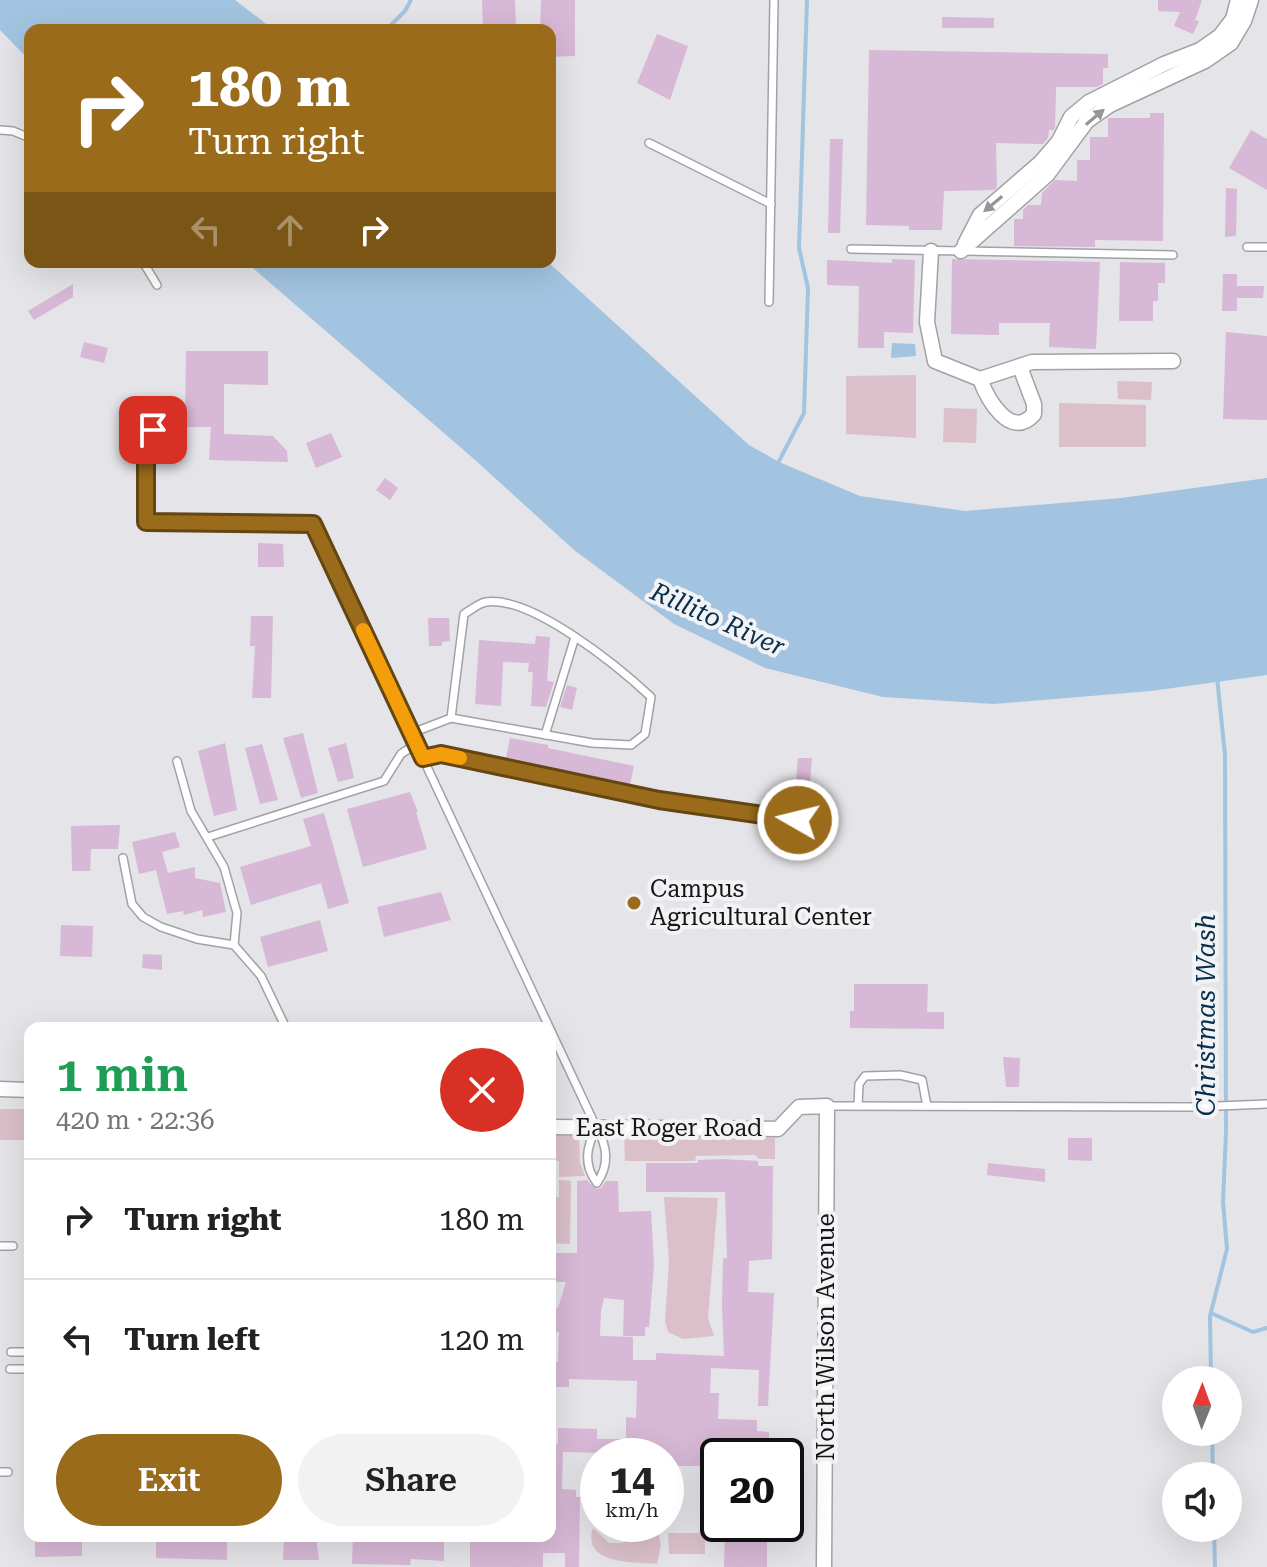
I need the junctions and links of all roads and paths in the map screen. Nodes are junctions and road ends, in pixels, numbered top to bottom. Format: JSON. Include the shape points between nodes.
{"nodes":[{"id":1,"x":774,"y":0,"type":"edge"},
{"id":2,"x":1238,"y":0,"type":"edge"},
{"id":3,"x":1251,"y":0,"type":"edge"},
{"id":4,"x":0,"y":130,"type":"edge"},
{"id":5,"x":24,"y":136,"type":"edge"},
{"id":6,"x":649,"y":143,"type":"dead end"},
{"id":7,"x":1028,"y":183,"type":"junction"},
{"id":8,"x":771,"y":204,"type":"junction"},
{"id":9,"x":1247,"y":247,"type":"dead end"},
{"id":10,"x":1267,"y":247,"type":"edge"},
{"id":11,"x":851,"y":249,"type":"dead end"},
{"id":12,"x":931,"y":251,"type":"junction"},
{"id":13,"x":961,"y":251,"type":"junction"},
{"id":14,"x":1173,"y":255,"type":"dead end"},
{"id":15,"x":147,"y":268,"type":"edge"},
{"id":16,"x":157,"y":285,"type":"dead end"},
{"id":17,"x":769,"y":302,"type":"dead end"},
{"id":18,"x":1173,"y":361,"type":"dead end"},
{"id":19,"x":1020,"y":367,"type":"junction"},
{"id":20,"x":980,"y":379,"type":"junction"},
{"id":21,"x":153,"y":430,"type":"dead end"},
{"id":22,"x":575,"y":637,"type":"junction"},
{"id":23,"x":451,"y":718,"type":"junction"},
{"id":24,"x":412,"y":733,"type":"junction"},
{"id":25,"x":545,"y":735,"type":"junction"},
{"id":26,"x":416,"y":744,"type":"junction"},
{"id":27,"x":423,"y":758,"type":"junction"},
{"id":28,"x":177,"y":761,"type":"dead end"},
{"id":29,"x":798,"y":820,"type":"dead end"},
{"id":30,"x":208,"y":837,"type":"junction"},
{"id":31,"x":123,"y":858,"type":"dead end"},
{"id":32,"x":234,"y":945,"type":"junction"},
{"id":33,"x":283,"y":1022,"type":"edge"},
{"id":34,"x":547,"y":1022,"type":"edge"},
{"id":35,"x":556,"y":1040,"type":"edge"},
{"id":36,"x":0,"y":1089,"type":"edge"},
{"id":37,"x":24,"y":1090,"type":"edge"},
{"id":38,"x":1267,"y":1104,"type":"edge"},
{"id":39,"x":827,"y":1106,"type":"junction"},
{"id":40,"x":858,"y":1106,"type":"junction"},
{"id":41,"x":927,"y":1106,"type":"junction"},
{"id":42,"x":556,"y":1127,"type":"edge"},
{"id":43,"x":597,"y":1127,"type":"junction"},
{"id":44,"x":0,"y":1246,"type":"edge"},
{"id":45,"x":13,"y":1246,"type":"dead end"},
{"id":46,"x":11,"y":1352,"type":"dead end"},
{"id":47,"x":24,"y":1352,"type":"edge"},
{"id":48,"x":10,"y":1369,"type":"dead end"},
{"id":49,"x":24,"y":1369,"type":"edge"},
{"id":50,"x":824,"y":1567,"type":"edge"}],
"edges":[{"from":1,"to":8,"type":"lane"},
{"from":2,"to":7,"type":"street","via":[[1233,19],[1220,36],[1089,102],[1071,117]]},
{"from":7,"to":3,"type":"street","one_way":true,"via":[[1047,175],[1087,121],[1110,105],[1205,61],[1231,43]]},
{"from":4,"to":5,"type":"lane"},
{"from":6,"to":8,"type":"lane"},
{"from":7,"to":13,"type":"street","via":[[980,215]]},
{"from":8,"to":17,"type":"lane"},
{"from":9,"to":10,"type":"lane"},
{"from":11,"to":12,"type":"lane"},
{"from":12,"to":13,"type":"lane"},
{"from":12,"to":20,"type":"street","via":[[927,322],[935,361]]},
{"from":13,"to":14,"type":"lane"},
{"from":15,"to":16,"type":"lane"},
{"from":18,"to":19,"type":"street","via":[[1032,362]]},
{"from":19,"to":20,"type":"street"},
{"from":19,"to":20,"type":"street","via":[[1034,414],[1022,422],[997,411]]},
{"from":21,"to":24,"type":"lane","via":[[146,457],[146,522],[313,524]]},
{"from":22,"to":23,"type":"lane","via":[[509,604],[485,602],[464,614]]},
{"from":22,"to":25,"type":"lane"},
{"from":22,"to":25,"type":"lane","via":[[651,697],[645,734],[631,745]]},
{"from":23,"to":24,"type":"lane"},
{"from":23,"to":25,"type":"lane"},
{"from":24,"to":26,"type":"lane"},
{"from":26,"to":27,"type":"lane"},
{"from":26,"to":30,"type":"lane","via":[[401,754],[384,781]]},
{"from":27,"to":29,"type":"lane","via":[[441,754],[659,800]]},
{"from":27,"to":34,"type":"lane"},
{"from":28,"to":30,"type":"lane","via":[[191,811]]},
{"from":30,"to":32,"type":"lane","via":[[224,867],[237,913]]},
{"from":31,"to":32,"type":"lane","via":[[132,904],[143,917],[197,939]]},
{"from":32,"to":33,"type":"lane","via":[[261,976]]},
{"from":35,"to":43,"type":"lane"},
{"from":36,"to":37,"type":"street"},
{"from":38,"to":41,"type":"lane"},
{"from":39,"to":40,"type":"lane"},
{"from":39,"to":43,"type":"street","name":"East Roger Road","via":[[799,1107],[778,1129]]},
{"from":39,"to":50,"type":"street","name":"North Wilson Avenue"},
{"from":40,"to":41,"type":"lane"},
{"from":40,"to":41,"type":"lane","via":[[859,1084],[865,1076],[900,1075],[922,1080]]},
{"from":42,"to":43,"type":"street","name":"East Roger Road"},
{"from":43,"to":43,"type":"lane","via":[[589,1142],[587,1170],[597,1183],[605,1171],[606,1145]]},
{"from":44,"to":45,"type":"lane"},
{"from":46,"to":47,"type":"lane"},
{"from":48,"to":49,"type":"lane"}]}
